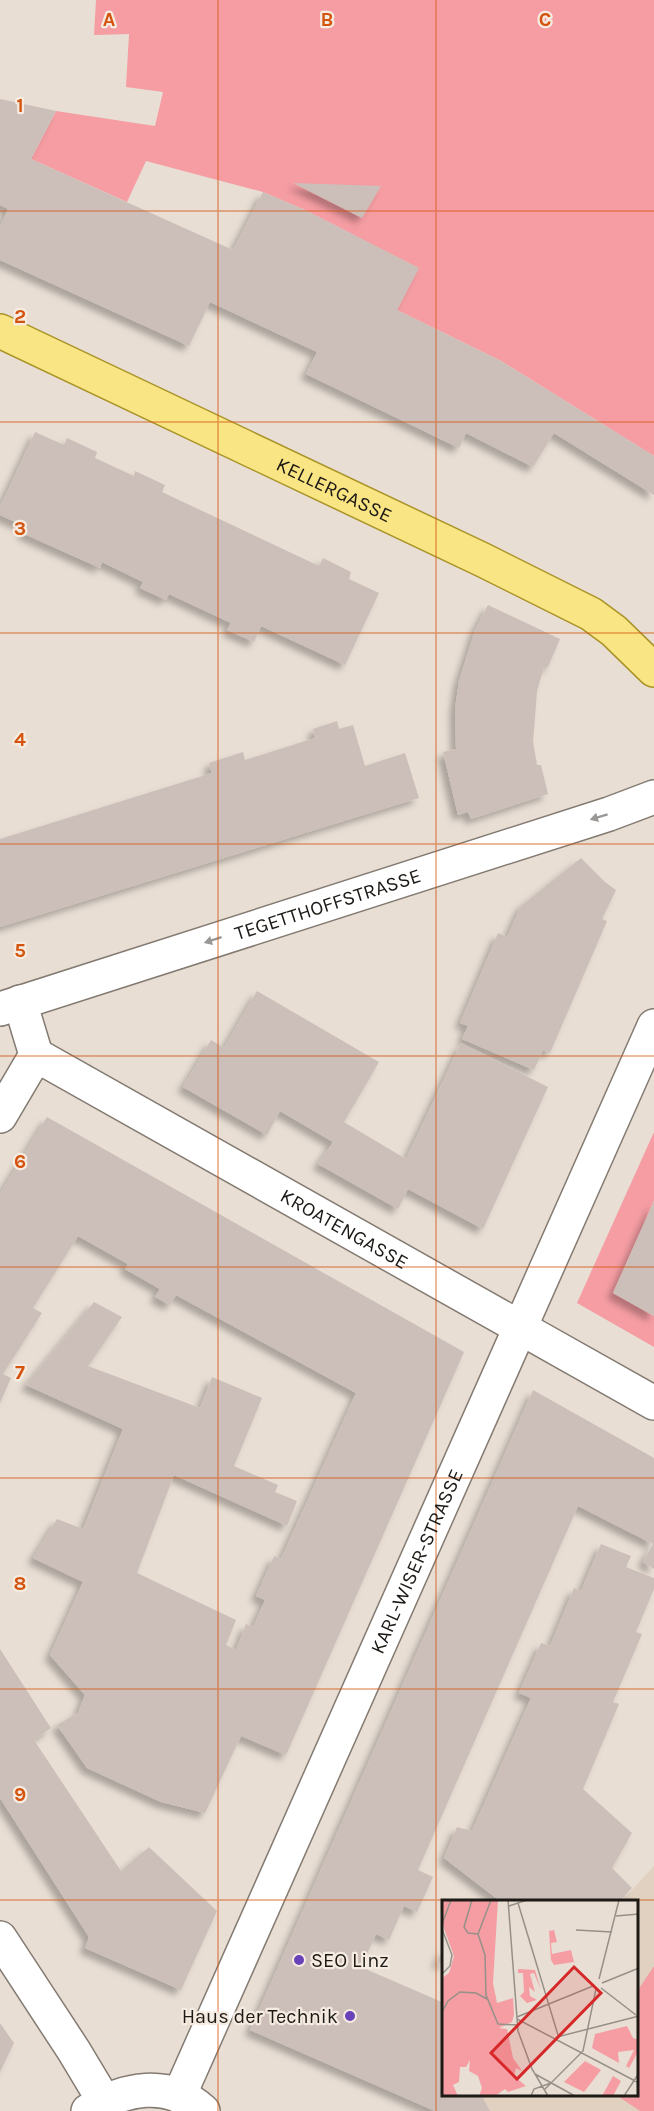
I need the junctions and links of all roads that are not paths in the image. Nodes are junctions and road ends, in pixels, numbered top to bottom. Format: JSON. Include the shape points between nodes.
{"nodes":[{"id":1,"x":0,"y":331,"type":"edge"},
{"id":2,"x":654,"y":670,"type":"edge"},
{"id":3,"x":654,"y":797,"type":"edge"},
{"id":4,"x":10,"y":1006,"type":"edge"},
{"id":5,"x":654,"y":1026,"type":"edge"},
{"id":6,"x":36,"y":1055,"type":"junction"},
{"id":7,"x":0,"y":1116,"type":"edge"},
{"id":8,"x":519,"y":1327,"type":"junction"},
{"id":9,"x":654,"y":1403,"type":"edge"},
{"id":10,"x":0,"y":1938,"type":"edge"},
{"id":11,"x":191,"y":2104,"type":"edge"},
{"id":12,"x":96,"y":2106,"type":"edge"}],
"edges":[{"from":1,"to":2,"type":"main road","name":"KELLERGASSE","via":[[591,614]]},
{"from":3,"to":4,"type":"street","name":"TEGETTHOFFSTRASSE","one_way":true},
{"from":4,"to":6,"type":"street"},
{"from":5,"to":8,"type":"street","name":"KARL-WISER-STRASSE"},
{"from":6,"to":7,"type":"street"},
{"from":6,"to":8,"type":"street","name":"KROATENGASSE"},
{"from":8,"to":9,"type":"street","name":"KROATENGASSE"},
{"from":8,"to":11,"type":"street","name":"KARL-WISER-STRASSE"},
{"from":10,"to":12,"type":"street","via":[[74,2051]]},
{"from":11,"to":12,"type":"street","via":[[160,2091],[141,2090]]}]}
